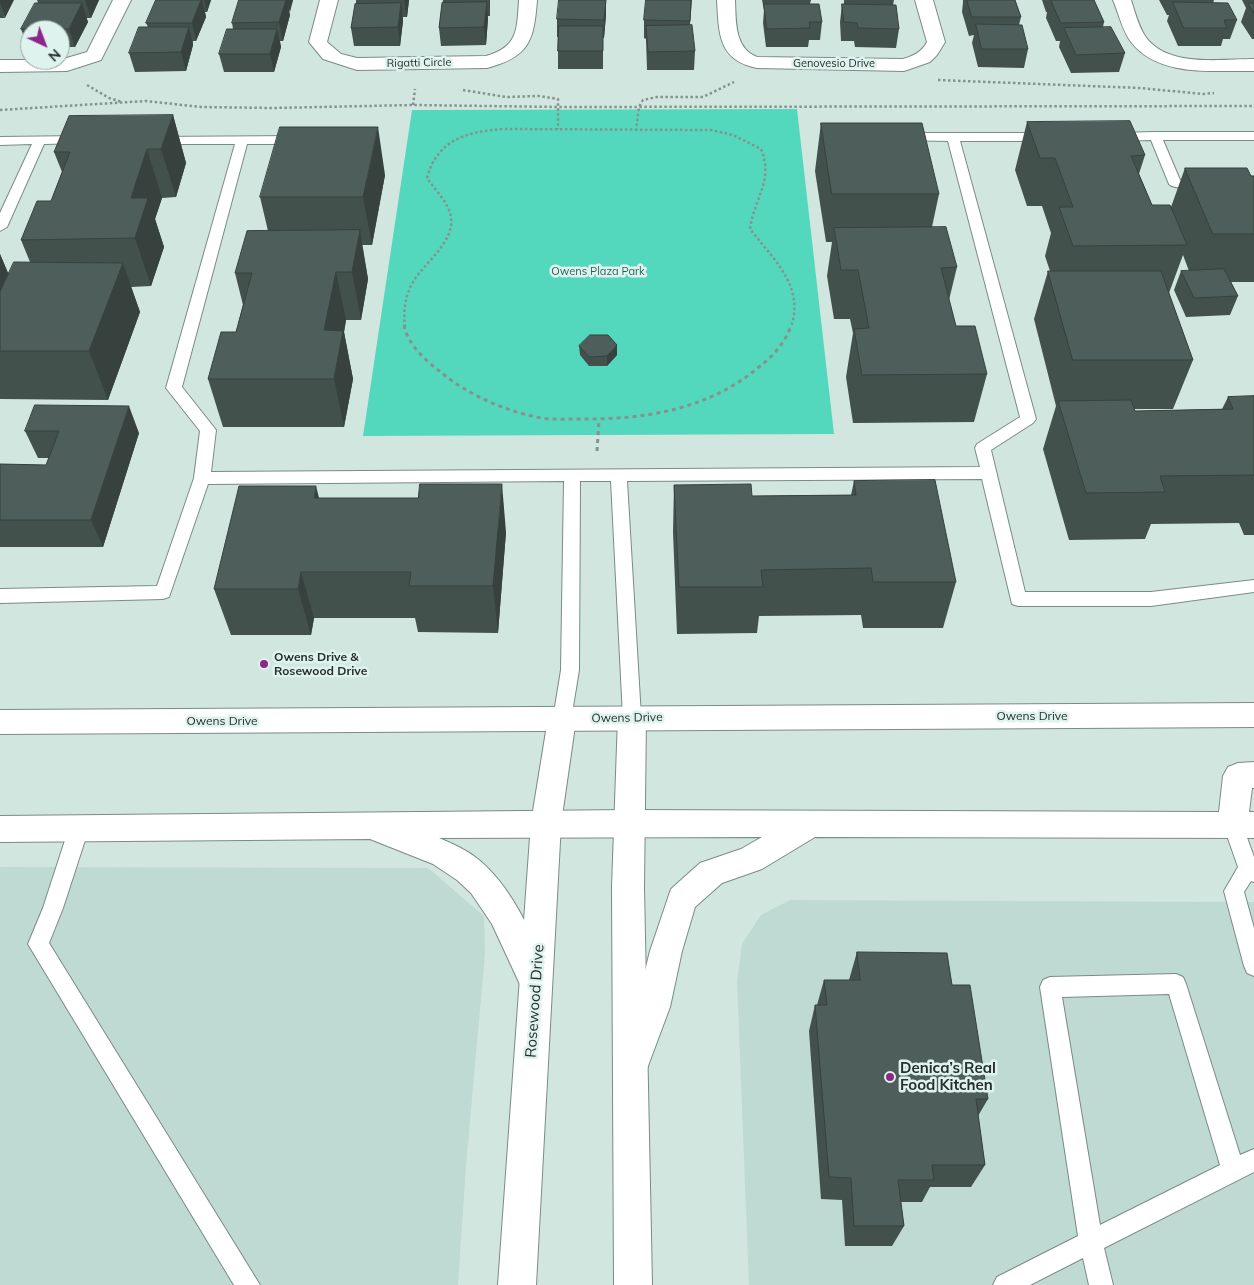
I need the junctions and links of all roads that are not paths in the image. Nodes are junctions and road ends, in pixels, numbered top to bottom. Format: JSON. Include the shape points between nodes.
{"nodes":[{"id":1,"x":122,"y":0,"type":"edge"},
{"id":2,"x":329,"y":0,"type":"edge"},
{"id":3,"x":528,"y":0,"type":"edge"},
{"id":4,"x":726,"y":0,"type":"edge"},
{"id":5,"x":924,"y":0,"type":"edge"},
{"id":6,"x":1122,"y":0,"type":"edge"},
{"id":7,"x":1254,"y":65,"type":"edge"},
{"id":8,"x":0,"y":66,"type":"edge"},
{"id":9,"x":1155,"y":136,"type":"junction"},
{"id":10,"x":1254,"y":136,"type":"edge"},
{"id":11,"x":885,"y":137,"type":"edge"},
{"id":12,"x":953,"y":137,"type":"junction"},
{"id":13,"x":1059,"y":137,"type":"edge"},
{"id":14,"x":1098,"y":137,"type":"edge"},
{"id":15,"x":40,"y":140,"type":"junction"},
{"id":16,"x":95,"y":140,"type":"edge"},
{"id":17,"x":144,"y":140,"type":"edge"},
{"id":18,"x":242,"y":140,"type":"junction"},
{"id":19,"x":311,"y":140,"type":"edge"},
{"id":20,"x":0,"y":141,"type":"edge"},
{"id":21,"x":1214,"y":183,"type":"edge"},
{"id":22,"x":0,"y":226,"type":"edge"},
{"id":23,"x":989,"y":472,"type":"junction"},
{"id":24,"x":619,"y":474,"type":"junction"},
{"id":25,"x":572,"y":476,"type":"junction"},
{"id":26,"x":202,"y":478,"type":"junction"},
{"id":27,"x":1254,"y":586,"type":"edge"},
{"id":28,"x":0,"y":596,"type":"edge"},
{"id":29,"x":1254,"y":715,"type":"edge"},
{"id":30,"x":632,"y":717,"type":"junction"},
{"id":31,"x":562,"y":719,"type":"junction"},
{"id":32,"x":0,"y":722,"type":"edge"},
{"id":33,"x":1254,"y":775,"type":"edge"},
{"id":34,"x":546,"y":823,"type":"junction"},
{"id":35,"x":630,"y":823,"type":"junction"},
{"id":36,"x":812,"y":823,"type":"junction"},
{"id":37,"x":368,"y":825,"type":"junction"},
{"id":38,"x":1244,"y":825,"type":"edge"},
{"id":39,"x":79,"y":828,"type":"junction"},
{"id":40,"x":0,"y":829,"type":"edge"},
{"id":41,"x":1251,"y":871,"type":"edge"},
{"id":42,"x":1254,"y":966,"type":"edge"},
{"id":43,"x":536,"y":982,"type":"junction"},
{"id":44,"x":630,"y":1070,"type":"junction"},
{"id":45,"x":1254,"y":1160,"type":"edge"},
{"id":46,"x":1233,"y":1170,"type":"junction"},
{"id":47,"x":1090,"y":1242,"type":"junction"},
{"id":48,"x":248,"y":1285,"type":"edge"},
{"id":49,"x":518,"y":1285,"type":"edge"},
{"id":50,"x":633,"y":1285,"type":"edge"},
{"id":51,"x":1005,"y":1285,"type":"edge"},
{"id":52,"x":1101,"y":1285,"type":"edge"}],
"edges":[{"from":1,"to":8,"type":"street","via":[[94,56],[67,65]]},
{"from":2,"to":3,"type":"street","name":"Rigatti Circle","via":[[318,42],[324,53],[357,64],[501,59],[518,47],[524,36]]},
{"from":4,"to":5,"type":"street","name":"Genovesio Drive","via":[[730,42],[736,52],[747,60],[762,63],[904,65],[932,52],[936,42]]},
{"from":6,"to":7,"type":"street","via":[[1138,39],[1149,50],[1166,59],[1185,64]]},
{"from":9,"to":10,"type":"lane"},
{"from":9,"to":14,"type":"lane"},
{"from":9,"to":21,"type":"lane","via":[[1175,184]]},
{"from":11,"to":12,"type":"lane"},
{"from":12,"to":13,"type":"lane"},
{"from":12,"to":23,"type":"lane","via":[[1028,419],[983,448]]},
{"from":15,"to":16,"type":"lane"},
{"from":15,"to":20,"type":"lane"},
{"from":15,"to":22,"type":"lane"},
{"from":17,"to":18,"type":"lane"},
{"from":18,"to":19,"type":"lane"},
{"from":18,"to":26,"type":"lane","via":[[174,388],[208,430]]},
{"from":23,"to":24,"type":"lane"},
{"from":23,"to":27,"type":"lane","via":[[1018,599],[1151,600]]},
{"from":24,"to":25,"type":"lane"},
{"from":24,"to":30,"type":"lane"},
{"from":25,"to":26,"type":"lane"},
{"from":25,"to":31,"type":"lane","via":[[570,670]]},
{"from":26,"to":28,"type":"lane","via":[[163,592]]},
{"from":29,"to":30,"type":"street","name":"Owens Drive"},
{"from":30,"to":31,"type":"street","name":"Owens Drive"},
{"from":30,"to":35,"type":"street"},
{"from":31,"to":32,"type":"street","name":"Owens Drive"},
{"from":31,"to":34,"type":"street","name":"Rosewood Drive"},
{"from":33,"to":38,"type":"street","via":[[1238,776]]},
{"from":34,"to":35,"type":"street"},
{"from":34,"to":37,"type":"street"},
{"from":34,"to":43,"type":"street","name":"Rosewood Drive"},
{"from":35,"to":36,"type":"street"},
{"from":35,"to":44,"type":"street"},
{"from":36,"to":38,"type":"street"},
{"from":36,"to":44,"type":"street","via":[[751,859],[710,873],[682,899],[653,1007]]},
{"from":37,"to":39,"type":"street"},
{"from":37,"to":43,"type":"street","via":[[455,860],[481,882],[499,905]]},
{"from":38,"to":41,"type":"lane"},
{"from":39,"to":40,"type":"street"},
{"from":39,"to":48,"type":"lane","via":[[38,944]]},
{"from":41,"to":42,"type":"lane","via":[[1234,891]]},
{"from":43,"to":49,"type":"street","name":"Rosewood Drive"},
{"from":44,"to":50,"type":"street"},
{"from":45,"to":46,"type":"lane"},
{"from":46,"to":47,"type":"lane"},
{"from":46,"to":47,"type":"lane","via":[[1176,984],[1050,988]]},
{"from":47,"to":51,"type":"lane"},
{"from":47,"to":52,"type":"lane"}]}
